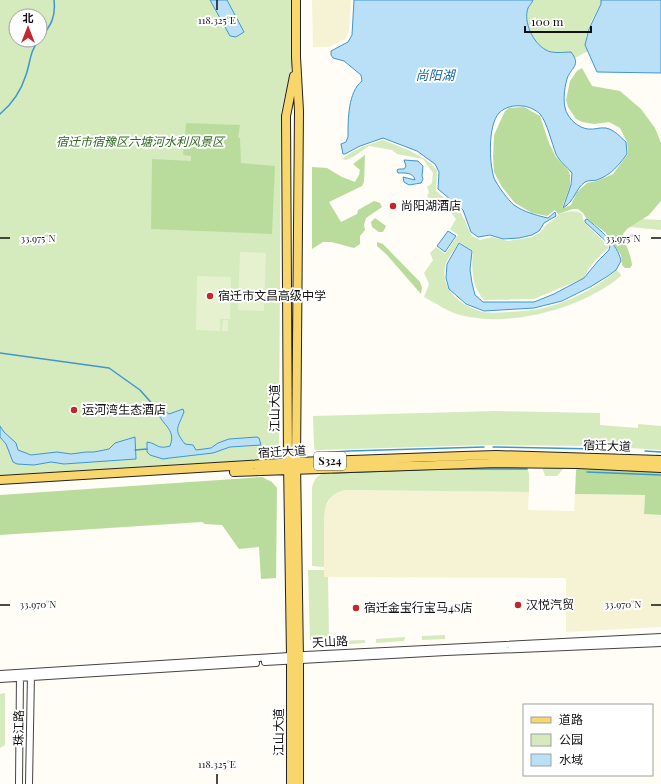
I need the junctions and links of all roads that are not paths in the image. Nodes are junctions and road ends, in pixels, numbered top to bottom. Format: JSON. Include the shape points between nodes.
{"nodes":[{"id":1,"x":296,"y":0,"type":"edge"},
{"id":2,"x":296,"y":57,"type":"junction"},
{"id":3,"x":661,"y":460,"type":"edge"},
{"id":4,"x":292,"y":466,"type":"junction"},
{"id":5,"x":661,"y":468,"type":"edge"},
{"id":6,"x":0,"y":480,"type":"edge"},
{"id":7,"x":0,"y":484,"type":"edge"},
{"id":8,"x":661,"y":637,"type":"edge"},
{"id":9,"x":661,"y":643,"type":"edge"},
{"id":10,"x":295,"y":657,"type":"junction"},
{"id":11,"x":0,"y":674,"type":"edge"},
{"id":12,"x":31,"y":675,"type":"junction"},
{"id":13,"x":20,"y":676,"type":"junction"},
{"id":14,"x":0,"y":679,"type":"edge"},
{"id":15,"x":19,"y":784,"type":"edge"},
{"id":16,"x":29,"y":784,"type":"edge"},
{"id":17,"x":291,"y":784,"type":"edge"},
{"id":18,"x":299,"y":784,"type":"edge"}],
"edges":[{"from":1,"to":2,"type":"main road","name":"江山大道"},
{"from":2,"to":4,"type":"main road","name":"江山大道","via":[[299,165]]},
{"from":2,"to":4,"type":"main road","name":"江山大道","via":[[286,116]]},
{"from":3,"to":4,"type":"main road","name":"宿迁大道","number":"S324","via":[[496,455]]},
{"from":4,"to":5,"type":"main road","name":"宿迁大道","number":"S324","via":[[498,463]]},
{"from":4,"to":6,"type":"main road","name":"宿迁大道","number":"S324"},
{"from":4,"to":7,"type":"main road","name":"宿迁大道","number":"S324"},
{"from":4,"to":10,"type":"main road","name":"江山大道"},
{"from":8,"to":10,"type":"street","name":"天山路"},
{"from":9,"to":10,"type":"street","name":"天山路"},
{"from":10,"to":12,"type":"street","name":"天山路"},
{"from":10,"to":17,"type":"main road","name":"江山大道"},
{"from":10,"to":18,"type":"main road","name":"江山大道"},
{"from":11,"to":13,"type":"street","name":"天山路"},
{"from":12,"to":13,"type":"street","name":"天山路"},
{"from":12,"to":16,"type":"street","name":"珠江路"},
{"from":13,"to":14,"type":"street","name":"天山路"},
{"from":13,"to":15,"type":"street","name":"珠江路"}]}
